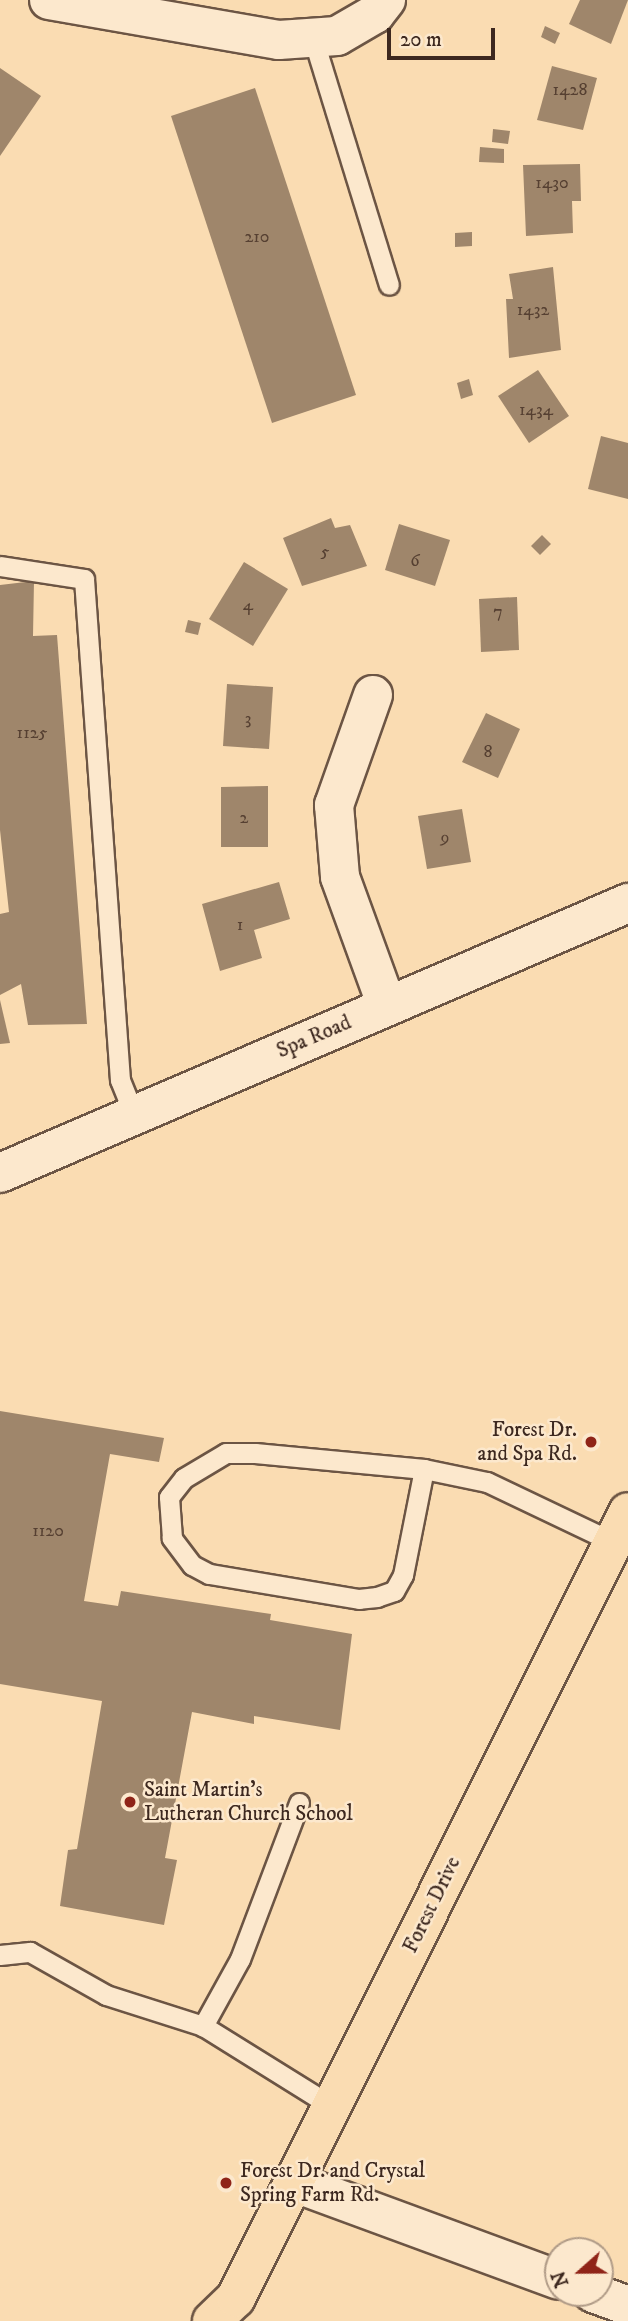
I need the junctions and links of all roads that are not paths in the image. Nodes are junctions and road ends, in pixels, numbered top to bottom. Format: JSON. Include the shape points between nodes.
{"nodes":[{"id":1,"x":49,"y":0,"type":"edge"},
{"id":2,"x":386,"y":0,"type":"edge"},
{"id":3,"x":313,"y":38,"type":"junction"},
{"id":4,"x":389,"y":285,"type":"dead end"},
{"id":5,"x":0,"y":566,"type":"edge"},
{"id":6,"x":373,"y":695,"type":"dead end"},
{"id":7,"x":628,"y":903,"type":"edge"},
{"id":8,"x":387,"y":1006,"type":"junction"},
{"id":9,"x":134,"y":1115,"type":"junction"},
{"id":10,"x":0,"y":1173,"type":"edge"},
{"id":11,"x":424,"y":1469,"type":"junction"},
{"id":12,"x":620,"y":1527,"type":"edge"},
{"id":13,"x":299,"y":1804,"type":"dead end"},
{"id":14,"x":0,"y":1955,"type":"edge"},
{"id":15,"x":203,"y":2026,"type":"junction"},
{"id":16,"x":333,"y":2107,"type":"junction"},
{"id":17,"x":295,"y":2183,"type":"junction"},
{"id":18,"x":544,"y":2275,"type":"edge"},
{"id":19,"x":228,"y":2314,"type":"edge"}],
"edges":[{"from":1,"to":3,"type":"street","via":[[279,40]]},
{"from":2,"to":3,"type":"street","via":[[375,14],[337,36]]},
{"from":3,"to":4,"type":"lane"},
{"from":5,"to":9,"type":"lane","via":[[84,579],[120,1080]]},
{"from":6,"to":8,"type":"street","via":[[334,805],[340,877]]},
{"from":7,"to":8,"type":"street","name":"Spa Road"},
{"from":8,"to":9,"type":"street","name":"Spa Road"},
{"from":9,"to":10,"type":"street","name":"Spa Road"},
{"from":11,"to":11,"type":"lane","via":[[226,1453],[184,1478],[169,1497],[172,1538],[192,1566],[209,1573],[359,1599],[377,1597],[394,1591],[403,1575]]},
{"from":11,"to":12,"type":"lane","via":[[487,1482]]},
{"from":12,"to":16,"type":"main road","name":"Forest Drive"},
{"from":13,"to":15,"type":"lane","via":[[240,1959]]},
{"from":14,"to":15,"type":"lane","via":[[30,1952],[106,1995]]},
{"from":15,"to":16,"type":"lane"},
{"from":16,"to":17,"type":"main road","name":"Forest Drive"},
{"from":17,"to":18,"type":"street"},
{"from":17,"to":19,"type":"main road","name":"Forest Drive"}]}
